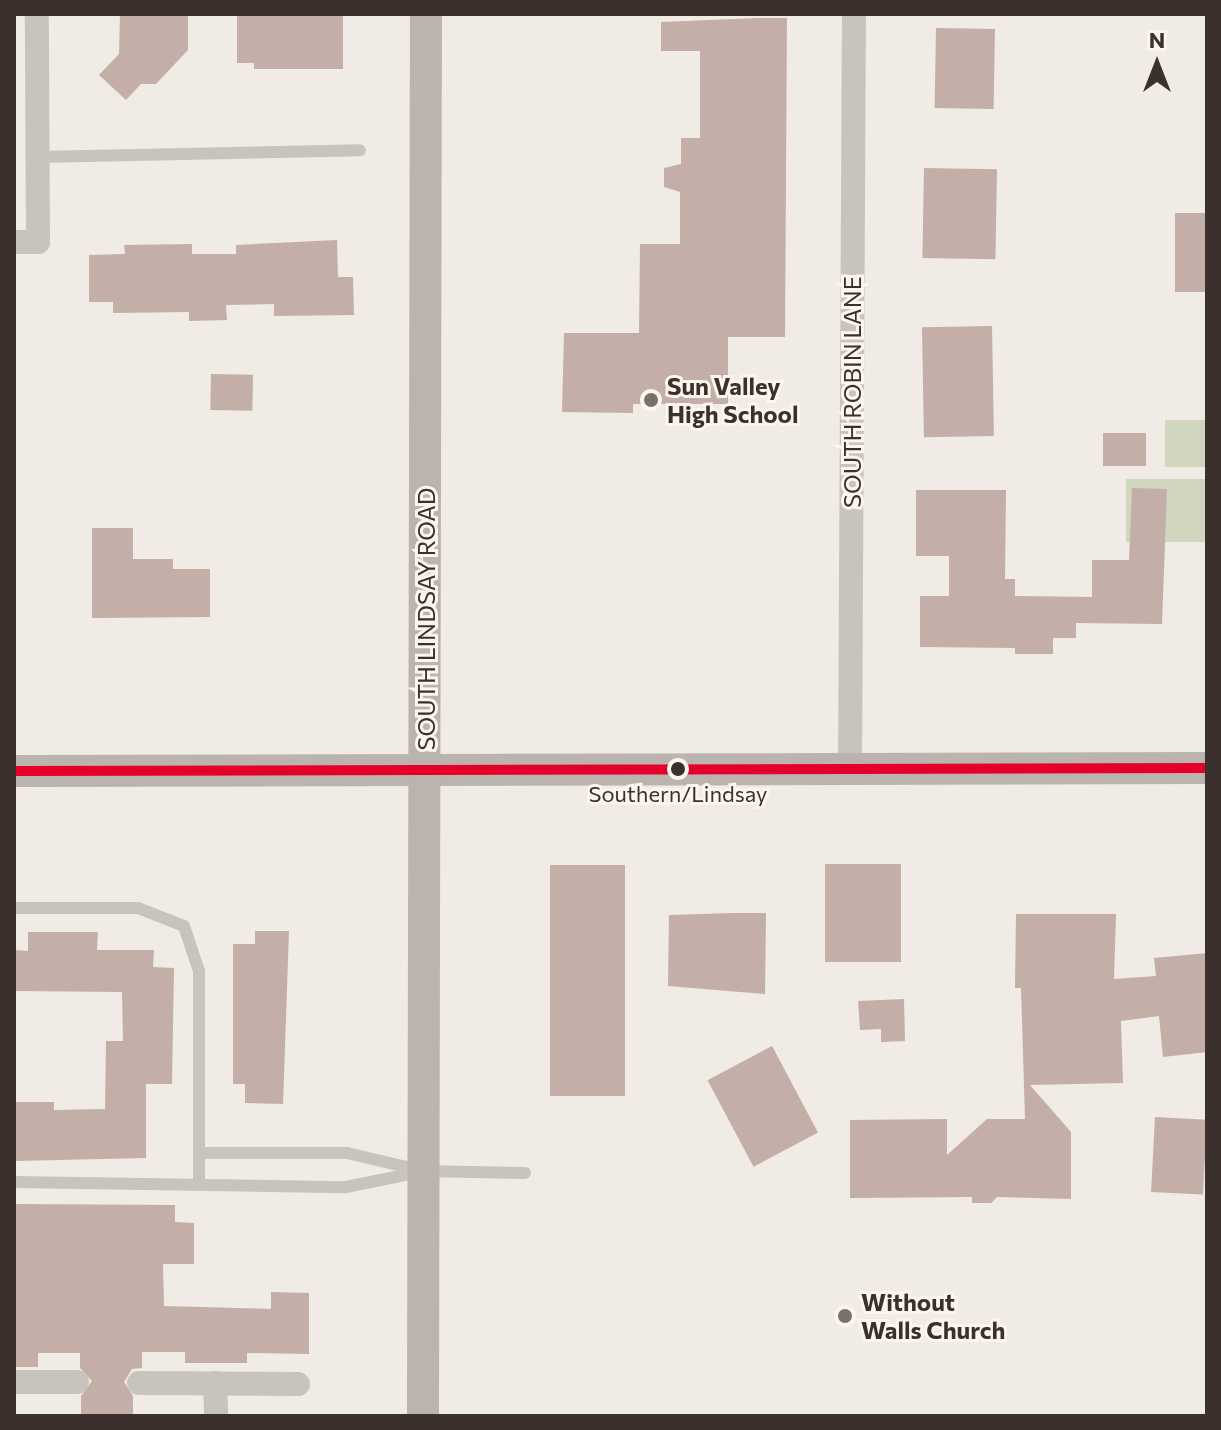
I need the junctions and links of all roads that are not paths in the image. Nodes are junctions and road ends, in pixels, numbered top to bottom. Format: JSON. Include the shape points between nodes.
{"nodes":[{"id":1,"x":37,"y":14,"type":"edge"},
{"id":2,"x":426,"y":14,"type":"edge"},
{"id":3,"x":854,"y":14,"type":"edge"},
{"id":4,"x":360,"y":150,"type":"dead end"},
{"id":5,"x":38,"y":157,"type":"junction"},
{"id":6,"x":14,"y":242,"type":"edge"},
{"id":7,"x":1207,"y":768,"type":"edge"},
{"id":8,"x":426,"y":770,"type":"junction"},
{"id":9,"x":14,"y":771,"type":"edge"},
{"id":10,"x":850,"y":771,"type":"junction"},
{"id":11,"x":14,"y":908,"type":"edge"},
{"id":12,"x":199,"y":1153,"type":"junction"},
{"id":13,"x":423,"y":1171,"type":"junction"},
{"id":14,"x":525,"y":1173,"type":"dead end"},
{"id":15,"x":14,"y":1182,"type":"edge"},
{"id":16,"x":199,"y":1183,"type":"junction"},
{"id":17,"x":14,"y":1382,"type":"edge"},
{"id":18,"x":77,"y":1382,"type":"dead end"},
{"id":19,"x":139,"y":1383,"type":"dead end"},
{"id":20,"x":215,"y":1383,"type":"junction"},
{"id":21,"x":298,"y":1384,"type":"dead end"},
{"id":22,"x":216,"y":1416,"type":"edge"},
{"id":23,"x":423,"y":1416,"type":"edge"}],
"edges":[{"from":1,"to":5,"type":"street"},
{"from":2,"to":8,"type":"main road","name":"SOUTH LINDSAY ROAD"},
{"from":3,"to":10,"type":"street","name":"SOUTH ROBIN LANE"},
{"from":4,"to":5,"type":"lane"},
{"from":5,"to":6,"type":"street","via":[[38,242]]},
{"from":7,"to":10,"type":"main road"},
{"from":8,"to":9,"type":"main road"},
{"from":8,"to":10,"type":"main road"},
{"from":8,"to":13,"type":"main road","name":"SOUTH LINDSAY ROAD"},
{"from":11,"to":12,"type":"lane","via":[[138,908],[184,926],[199,971]]},
{"from":12,"to":13,"type":"lane","via":[[347,1153]]},
{"from":12,"to":16,"type":"lane"},
{"from":13,"to":14,"type":"lane"},
{"from":13,"to":16,"type":"lane","via":[[346,1187]]},
{"from":13,"to":23,"type":"main road","name":"SOUTH LINDSAY ROAD"},
{"from":15,"to":16,"type":"lane"},
{"from":17,"to":18,"type":"street"},
{"from":19,"to":20,"type":"street"},
{"from":20,"to":21,"type":"street"},
{"from":20,"to":22,"type":"street"}]}
